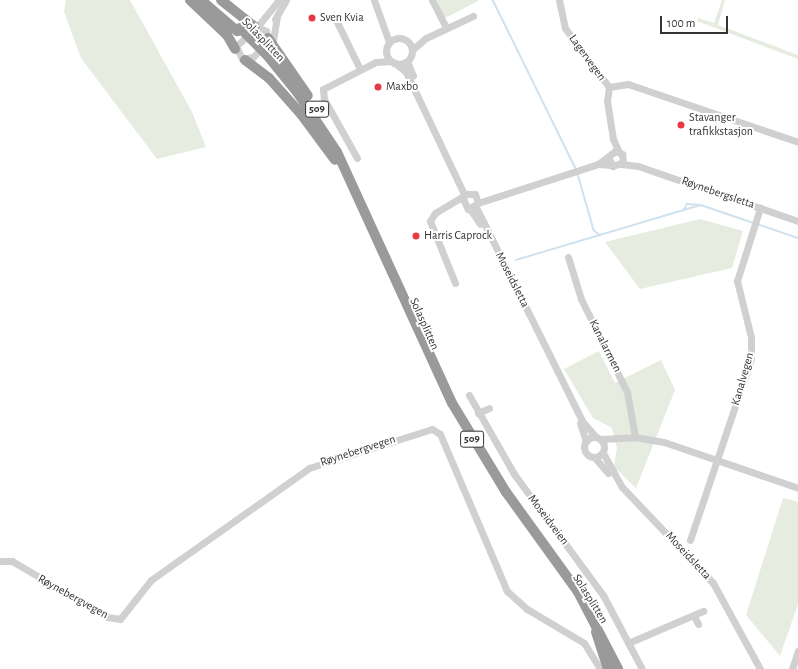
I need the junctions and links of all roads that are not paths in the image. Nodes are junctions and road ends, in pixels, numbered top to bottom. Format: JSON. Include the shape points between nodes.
{"nodes":[{"id":1,"x":190,"y":0,"type":"edge"},
{"id":2,"x":201,"y":0,"type":"edge"},
{"id":3,"x":209,"y":0,"type":"edge"},
{"id":4,"x":221,"y":0,"type":"edge"},
{"id":5,"x":279,"y":0,"type":"edge"},
{"id":6,"x":286,"y":0,"type":"edge"},
{"id":7,"x":374,"y":0,"type":"edge"},
{"id":8,"x":377,"y":0,"type":"edge"},
{"id":9,"x":432,"y":0,"type":"edge"},
{"id":10,"x":559,"y":0,"type":"edge"},
{"id":11,"x":276,"y":16,"type":"junction"},
{"id":12,"x":334,"y":16,"type":"dead end"},
{"id":13,"x":472,"y":16,"type":"dead end"},
{"id":14,"x":256,"y":27,"type":"junction"},
{"id":15,"x":446,"y":28,"type":"junction"},
{"id":16,"x":239,"y":30,"type":"junction"},
{"id":17,"x":268,"y":36,"type":"junction"},
{"id":18,"x":399,"y":37,"type":"junction"},
{"id":19,"x":426,"y":38,"type":"junction"},
{"id":20,"x":408,"y":41,"type":"junction"},
{"id":21,"x":389,"y":42,"type":"junction"},
{"id":22,"x":235,"y":49,"type":"junction"},
{"id":23,"x":412,"y":50,"type":"junction"},
{"id":24,"x":385,"y":51,"type":"junction"},
{"id":25,"x":265,"y":57,"type":"junction"},
{"id":26,"x":245,"y":60,"type":"junction"},
{"id":27,"x":407,"y":61,"type":"junction"},
{"id":28,"x":376,"y":62,"type":"junction"},
{"id":29,"x":393,"y":62,"type":"junction"},
{"id":30,"x":285,"y":63,"type":"junction"},
{"id":31,"x":360,"y":69,"type":"junction"},
{"id":32,"x":609,"y":87,"type":"junction"},
{"id":33,"x":613,"y":139,"type":"junction"},
{"id":34,"x":798,"y":142,"type":"edge"},
{"id":35,"x":621,"y":153,"type":"junction"},
{"id":36,"x":609,"y":155,"type":"junction"},
{"id":37,"x":357,"y":158,"type":"dead end"},
{"id":38,"x":335,"y":160,"type":"junction"},
{"id":39,"x":598,"y":164,"type":"junction"},
{"id":40,"x":622,"y":164,"type":"junction"},
{"id":41,"x":611,"y":165,"type":"junction"},
{"id":42,"x":638,"y":166,"type":"junction"},
{"id":43,"x":354,"y":186,"type":"junction"},
{"id":44,"x":519,"y":187,"type":"junction"},
{"id":45,"x":468,"y":196,"type":"junction"},
{"id":46,"x":473,"y":207,"type":"junction"},
{"id":47,"x":760,"y":208,"type":"junction"},
{"id":48,"x":441,"y":210,"type":"junction"},
{"id":49,"x":798,"y":221,"type":"edge"},
{"id":50,"x":568,"y":257,"type":"dead end"},
{"id":51,"x":455,"y":283,"type":"dead end"},
{"id":52,"x":470,"y":395,"type":"dead end"},
{"id":53,"x":489,"y":408,"type":"dead end"},
{"id":54,"x":478,"y":413,"type":"junction"},
{"id":55,"x":635,"y":437,"type":"junction"},
{"id":56,"x":598,"y":438,"type":"junction"},
{"id":57,"x":616,"y":440,"type":"junction"},
{"id":58,"x":586,"y":441,"type":"junction"},
{"id":59,"x":604,"y":451,"type":"junction"},
{"id":60,"x":595,"y":458,"type":"junction"},
{"id":61,"x":717,"y":460,"type":"junction"},
{"id":62,"x":798,"y":488,"type":"edge"},
{"id":63,"x":690,"y":540,"type":"dead end"},
{"id":64,"x":0,"y":561,"type":"edge"},
{"id":65,"x":704,"y":611,"type":"dead end"},
{"id":66,"x":694,"y":616,"type":"junction"},
{"id":67,"x":698,"y":624,"type":"dead end"},
{"id":68,"x":596,"y":632,"type":"junction"},
{"id":69,"x":628,"y":643,"type":"junction"},
{"id":70,"x":798,"y":651,"type":"edge"},
{"id":71,"x":792,"y":668,"type":"edge"},
{"id":72,"x":600,"y":669,"type":"edge"},
{"id":73,"x":608,"y":669,"type":"edge"},
{"id":74,"x":612,"y":669,"type":"edge"},
{"id":75,"x":618,"y":669,"type":"edge"},
{"id":76,"x":642,"y":669,"type":"edge"},
{"id":77,"x":759,"y":669,"type":"edge"}],
"edges":[{"from":1,"to":22,"type":"highway","via":[[223,30]]},
{"from":2,"to":16,"type":"highway","name":"Solasplitten","number":"509"},
{"from":3,"to":16,"type":"highway","name":"Solasplitten","number":"509"},
{"from":4,"to":14,"type":"highway"},
{"from":5,"to":14,"type":"street"},
{"from":6,"to":11,"type":"street"},
{"from":7,"to":21,"type":"street"},
{"from":8,"to":18,"type":"street","via":[[388,24]]},
{"from":9,"to":15,"type":"street"},
{"from":10,"to":32,"type":"street","name":"Lagervegen","via":[[565,28]]},
{"from":11,"to":17,"type":"street"},
{"from":11,"to":30,"type":"street","via":[[272,38]]},
{"from":12,"to":31,"type":"street"},
{"from":13,"to":15,"type":"street"},
{"from":14,"to":17,"type":"street"},
{"from":14,"to":22,"type":"street"},
{"from":15,"to":19,"type":"street"},
{"from":16,"to":25,"type":"highway","name":"Solasplitten","number":"509","bridge":true},
{"from":17,"to":26,"type":"street","via":[[253,57]]},
{"from":17,"to":30,"type":"highway","number":"509"},
{"from":18,"to":20,"type":"street"},
{"from":18,"to":21,"type":"street"},
{"from":19,"to":20,"type":"street"},
{"from":19,"to":23,"type":"street"},
{"from":20,"to":23,"type":"street"},
{"from":21,"to":24,"type":"street"},
{"from":22,"to":26,"type":"street"},
{"from":23,"to":27,"type":"street"},
{"from":24,"to":28,"type":"street"},
{"from":24,"to":29,"type":"street"},
{"from":25,"to":38,"type":"highway","name":"Solasplitten","number":"509","via":[[293,94]]},
{"from":25,"to":43,"type":"highway","name":"Solasplitten","number":"509","via":[[316,117]]},
{"from":26,"to":38,"type":"highway","number":"509","via":[[269,78],[296,108]]},
{"from":27,"to":29,"type":"street"},
{"from":27,"to":45,"type":"street"},
{"from":28,"to":29,"type":"street"},
{"from":28,"to":31,"type":"street"},
{"from":29,"to":45,"type":"street","via":[[406,72]]},
{"from":30,"to":43,"type":"highway","number":"509","via":[[333,137]]},
{"from":31,"to":37,"type":"street","via":[[327,84],[323,94]]},
{"from":32,"to":33,"type":"street","name":"Lagervegen","via":[[607,101]]},
{"from":32,"to":34,"type":"street","via":[[628,84]]},
{"from":33,"to":35,"type":"street","name":"Lagervegen"},
{"from":33,"to":36,"type":"street","name":"Lagervegen"},
{"from":35,"to":36,"type":"street"},
{"from":35,"to":40,"type":"street"},
{"from":35,"to":42,"type":"street","name":"Røynebergsletta"},
{"from":36,"to":39,"type":"street"},
{"from":36,"to":41,"type":"street"},
{"from":38,"to":68,"type":"highway","name":"Solasplitten","number":"509","via":[[448,405],[486,471]]},
{"from":39,"to":41,"type":"street"},
{"from":39,"to":44,"type":"street"},
{"from":40,"to":41,"type":"street","name":"Røynebergsletta"},
{"from":40,"to":42,"type":"street","name":"Røynebergsletta"},
{"from":42,"to":47,"type":"street","name":"Røynebergsletta"},
{"from":43,"to":75,"type":"highway","name":"Solasplitten","number":"509","via":[[456,410],[498,480],[578,592]]},
{"from":44,"to":45,"type":"street"},
{"from":44,"to":46,"type":"street"},
{"from":45,"to":46,"type":"street"},
{"from":45,"to":46,"type":"street"},
{"from":45,"to":48,"type":"street"},
{"from":46,"to":48,"type":"street"},
{"from":46,"to":56,"type":"street","name":"Moseidsletta","via":[[582,421]]},
{"from":46,"to":58,"type":"street","name":"Moseidsletta"},
{"from":47,"to":49,"type":"street","name":"Røynebergsletta"},
{"from":47,"to":61,"type":"street","name":"Kanalvegen","via":[[737,281],[752,352]]},
{"from":48,"to":51,"type":"street","via":[[433,215],[431,226]]},
{"from":50,"to":55,"type":"street","name":"Kanalarmen","via":[[581,299],[627,392]]},
{"from":52,"to":54,"type":"street","name":"Moseidveien"},
{"from":53,"to":54,"type":"street"},
{"from":54,"to":69,"type":"street","name":"Moseidveien","via":[[514,474],[603,595]]},
{"from":55,"to":57,"type":"street"},
{"from":55,"to":61,"type":"street","via":[[664,442]]},
{"from":56,"to":57,"type":"street"},
{"from":56,"to":58,"type":"street"},
{"from":56,"to":59,"type":"street"},
{"from":57,"to":59,"type":"street"},
{"from":58,"to":60,"type":"street","via":[[585,453]]},
{"from":59,"to":60,"type":"street"},
{"from":59,"to":77,"type":"street","name":"Moseidsletta","via":[[622,488],[713,583]]},
{"from":60,"to":77,"type":"street","name":"Moseidsletta","via":[[632,505],[680,550],[711,585]]},
{"from":61,"to":62,"type":"street"},
{"from":61,"to":63,"type":"street"},
{"from":64,"to":72,"type":"street","name":"Røynebergvegen","via":[[12,561],[106,617],[120,619],[151,580],[310,468],[432,429],[440,434],[507,591],[527,609],[584,643]]},
{"from":65,"to":66,"type":"street"},
{"from":66,"to":67,"type":"street"},
{"from":66,"to":69,"type":"street"},
{"from":68,"to":73,"type":"highway","number":"509"},
{"from":68,"to":74,"type":"highway","name":"Solasplitten","number":"509"},
{"from":69,"to":76,"type":"street","name":"Moseidveien"},
{"from":70,"to":71,"type":"street"}]}
